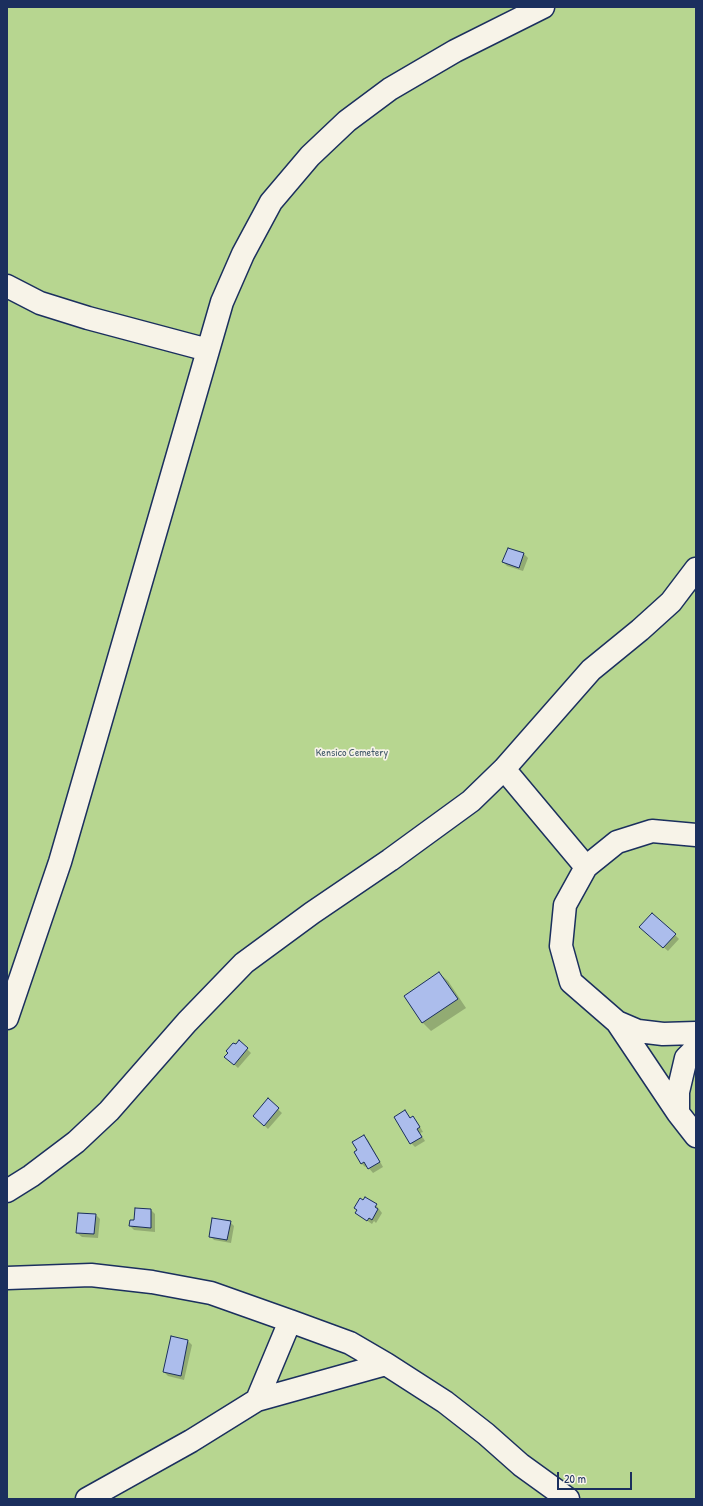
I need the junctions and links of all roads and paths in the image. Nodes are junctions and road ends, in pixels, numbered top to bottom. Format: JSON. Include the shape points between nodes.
{"nodes":[{"id":1,"x":543,"y":7,"type":"edge"},
{"id":2,"x":7,"y":286,"type":"edge"},
{"id":3,"x":208,"y":350,"type":"junction"},
{"id":4,"x":696,"y":569,"type":"edge"},
{"id":5,"x":504,"y":769,"type":"junction"},
{"id":6,"x":696,"y":835,"type":"edge"},
{"id":7,"x":586,"y":867,"type":"junction"},
{"id":8,"x":7,"y":1018,"type":"edge"},
{"id":9,"x":617,"y":1022,"type":"junction"},
{"id":10,"x":696,"y":1032,"type":"edge"},
{"id":11,"x":696,"y":1048,"type":"edge"},
{"id":12,"x":678,"y":1113,"type":"junction"},
{"id":13,"x":696,"y":1136,"type":"edge"},
{"id":14,"x":7,"y":1191,"type":"edge"},
{"id":15,"x":7,"y":1278,"type":"edge"},
{"id":16,"x":290,"y":1321,"type":"junction"},
{"id":17,"x":386,"y":1364,"type":"junction"},
{"id":18,"x":257,"y":1400,"type":"junction"},
{"id":19,"x":87,"y":1499,"type":"edge"},
{"id":20,"x":568,"y":1499,"type":"edge"}],
"edges":[{"from":1,"to":3,"type":"lane","via":[[454,51],[390,89],[347,121],[310,156],[271,202],[242,254],[222,302]]},
{"from":2,"to":3,"type":"lane","via":[[40,303]]},
{"from":3,"to":8,"type":"lane","via":[[60,862]]},
{"from":4,"to":5,"type":"lane","via":[[671,602],[591,670]]},
{"from":5,"to":7,"type":"lane"},
{"from":5,"to":14,"type":"lane","via":[[464,806],[244,963],[187,1022],[109,1111],[76,1142]]},
{"from":6,"to":7,"type":"lane","via":[[652,831],[617,842]]},
{"from":7,"to":9,"type":"lane","via":[[565,905],[561,946],[571,982]]},
{"from":9,"to":10,"type":"lane","via":[[638,1031],[664,1034]]},
{"from":9,"to":12,"type":"lane"},
{"from":11,"to":12,"type":"lane","via":[[686,1058],[678,1092]]},
{"from":12,"to":13,"type":"lane"},
{"from":15,"to":16,"type":"lane","via":[[91,1275],[152,1282],[211,1293]]},
{"from":16,"to":17,"type":"lane","via":[[350,1343]]},
{"from":16,"to":18,"type":"lane"},
{"from":17,"to":18,"type":"lane"},
{"from":17,"to":20,"type":"lane","via":[[445,1402]]},
{"from":18,"to":19,"type":"lane","via":[[191,1441]]}]}
